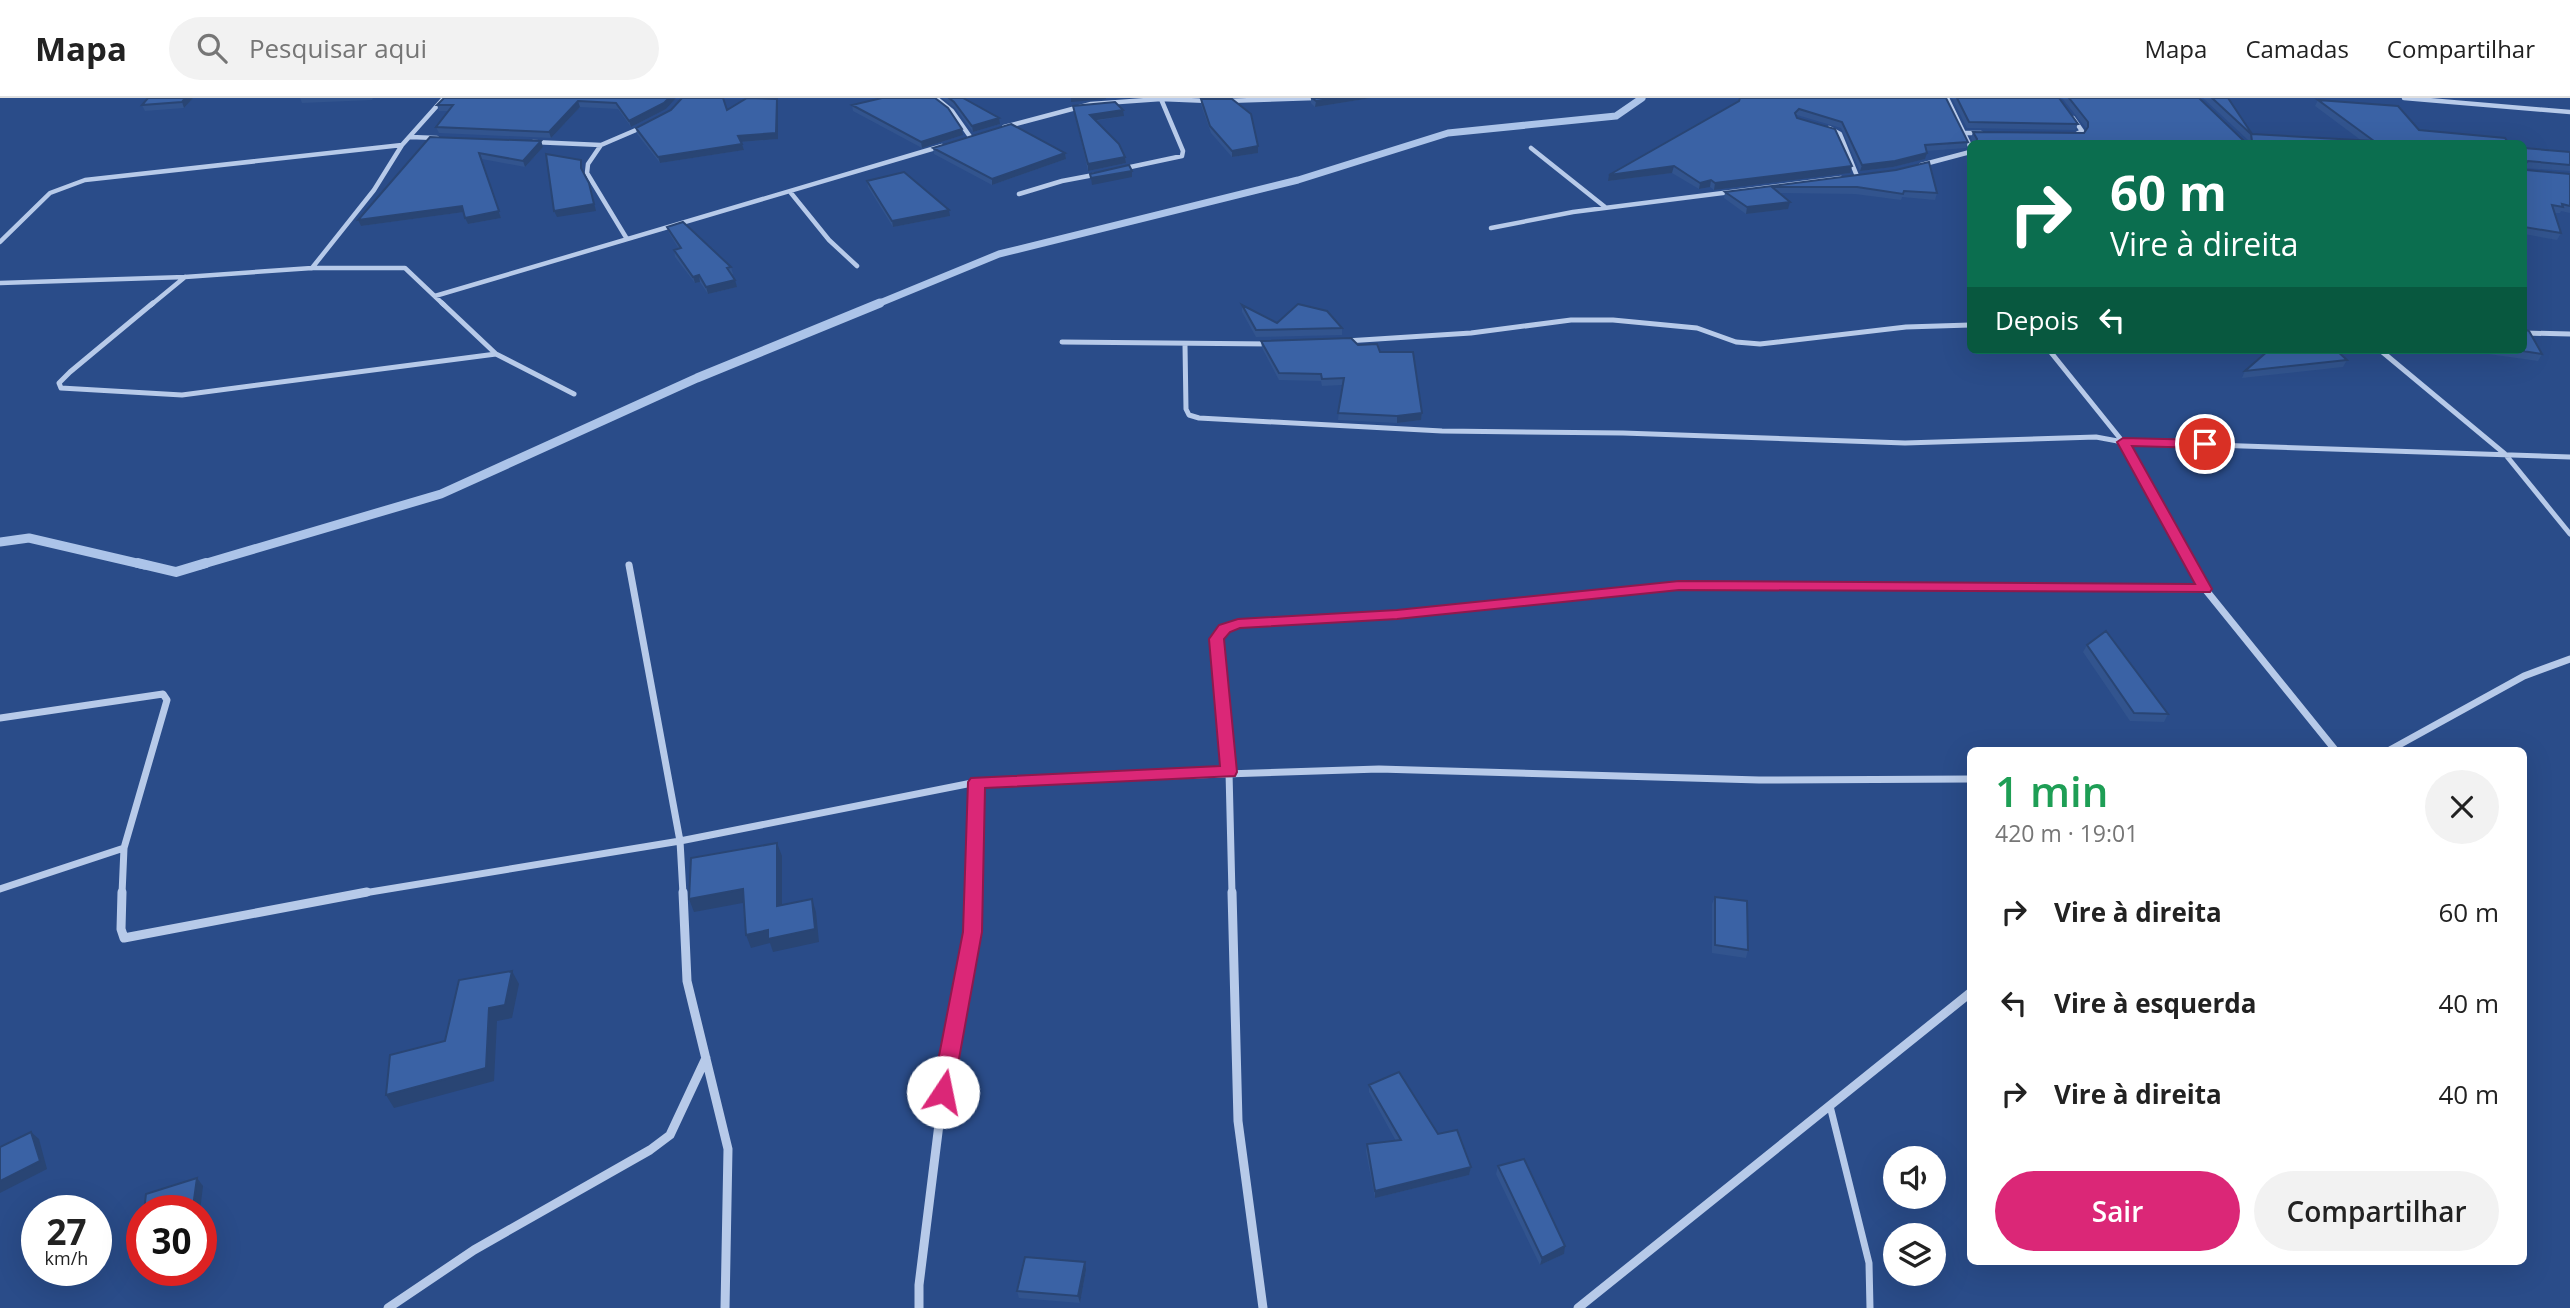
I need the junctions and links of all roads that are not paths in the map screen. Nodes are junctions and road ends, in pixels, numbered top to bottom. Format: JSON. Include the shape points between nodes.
{"nodes":[{"id":1,"x":444,"y":98,"type":"edge"},
{"id":2,"x":936,"y":98,"type":"edge"},
{"id":3,"x":1315,"y":98,"type":"edge"},
{"id":4,"x":1947,"y":98,"type":"edge"},
{"id":5,"x":2404,"y":98,"type":"edge"},
{"id":6,"x":1162,"y":99,"type":"edge"},
{"id":7,"x":1210,"y":101,"type":"edge"},
{"id":8,"x":1223,"y":101,"type":"edge"},
{"id":9,"x":2066,"y":109,"type":"edge"},
{"id":10,"x":2570,"y":112,"type":"edge"},
{"id":11,"x":654,"y":122,"type":"edge"},
{"id":12,"x":1819,"y":126,"type":"edge"},
{"id":13,"x":994,"y":131,"type":"edge"},
{"id":14,"x":1964,"y":133,"type":"junction"},
{"id":15,"x":982,"y":134,"type":"edge"},
{"id":16,"x":1991,"y":134,"type":"edge"},
{"id":17,"x":2070,"y":136,"type":"edge"},
{"id":18,"x":410,"y":137,"type":"junction"},
{"id":19,"x":438,"y":138,"type":"edge"},
{"id":20,"x":971,"y":138,"type":"junction"},
{"id":21,"x":1967,"y":140,"type":"edge"},
{"id":22,"x":519,"y":141,"type":"edge"},
{"id":23,"x":958,"y":142,"type":"edge"},
{"id":24,"x":402,"y":145,"type":"junction"},
{"id":25,"x":601,"y":145,"type":"junction"},
{"id":26,"x":945,"y":145,"type":"edge"},
{"id":27,"x":1531,"y":148,"type":"dead end"},
{"id":28,"x":1967,"y":153,"type":"edge"},
{"id":29,"x":1913,"y":167,"type":"edge"},
{"id":30,"x":1857,"y":176,"type":"junction"},
{"id":31,"x":1868,"y":176,"type":"edge"},
{"id":32,"x":791,"y":193,"type":"junction"},
{"id":33,"x":1019,"y":194,"type":"dead end"},
{"id":34,"x":1605,"y":207,"type":"junction"},
{"id":35,"x":1492,"y":228,"type":"dead end"},
{"id":36,"x":627,"y":239,"type":"junction"},
{"id":37,"x":0,"y":242,"type":"edge"},
{"id":38,"x":857,"y":266,"type":"dead end"},
{"id":39,"x":312,"y":268,"type":"junction"},
{"id":40,"x":185,"y":277,"type":"junction"},
{"id":41,"x":0,"y":283,"type":"edge"},
{"id":42,"x":435,"y":296,"type":"junction"},
{"id":43,"x":1967,"y":325,"type":"edge"},
{"id":44,"x":2527,"y":333,"type":"edge"},
{"id":45,"x":2570,"y":334,"type":"edge"},
{"id":46,"x":1062,"y":342,"type":"dead end"},
{"id":47,"x":1335,"y":342,"type":"edge"},
{"id":48,"x":1277,"y":344,"type":"edge"},
{"id":49,"x":1185,"y":345,"type":"junction"},
{"id":50,"x":496,"y":354,"type":"junction"},
{"id":51,"x":2052,"y":354,"type":"edge"},
{"id":52,"x":2385,"y":354,"type":"edge"},
{"id":53,"x":575,"y":394,"type":"dead end"},
{"id":54,"x":2123,"y":442,"type":"junction"},
{"id":55,"x":2505,"y":454,"type":"junction"},
{"id":56,"x":2570,"y":457,"type":"edge"},
{"id":57,"x":2570,"y":534,"type":"edge"},
{"id":58,"x":629,"y":565,"type":"dead end"},
{"id":59,"x":2205,"y":589,"type":"junction"},
{"id":60,"x":2570,"y":659,"type":"edge"},
{"id":61,"x":0,"y":718,"type":"edge"},
{"id":62,"x":2333,"y":747,"type":"edge"},
{"id":63,"x":2395,"y":747,"type":"edge"},
{"id":64,"x":1229,"y":772,"type":"junction"},
{"id":65,"x":1967,"y":779,"type":"edge"},
{"id":66,"x":977,"y":782,"type":"junction"},
{"id":67,"x":680,"y":842,"type":"junction"},
{"id":68,"x":124,"y":849,"type":"junction"},
{"id":69,"x":0,"y":889,"type":"edge"},
{"id":70,"x":1967,"y":995,"type":"edge"},
{"id":71,"x":706,"y":1057,"type":"junction"},
{"id":72,"x":1830,"y":1106,"type":"junction"},
{"id":73,"x":388,"y":1308,"type":"edge"},
{"id":74,"x":726,"y":1308,"type":"edge"},
{"id":75,"x":919,"y":1308,"type":"edge"},
{"id":76,"x":1263,"y":1308,"type":"edge"},
{"id":77,"x":1578,"y":1308,"type":"edge"},
{"id":78,"x":1870,"y":1308,"type":"edge"}],
"edges":[{"from":1,"to":18,"type":"street"},
{"from":2,"to":20,"type":"street"},
{"from":3,"to":8,"type":"street"},
{"from":4,"to":14,"type":"street"},
{"from":5,"to":10,"type":"street"},
{"from":6,"to":7,"type":"street"},
{"from":6,"to":13,"type":"street","via":[[1071,107]]},
{"from":6,"to":33,"type":"street","via":[[1182,156]]},
{"from":9,"to":17,"type":"street","via":[[2082,131]]},
{"from":11,"to":25,"type":"street"},
{"from":12,"to":30,"type":"street","via":[[1840,134]]},
{"from":14,"to":16,"type":"street"},
{"from":14,"to":21,"type":"street"},
{"from":15,"to":20,"type":"street"},
{"from":18,"to":19,"type":"street"},
{"from":18,"to":24,"type":"street"},
{"from":20,"to":23,"type":"street"},
{"from":22,"to":25,"type":"street"},
{"from":24,"to":37,"type":"street","via":[[85,180],[50,193]]},
{"from":24,"to":39,"type":"street","via":[[374,190]]},
{"from":25,"to":36,"type":"street","via":[[587,173]]},
{"from":26,"to":32,"type":"street"},
{"from":27,"to":34,"type":"street"},
{"from":28,"to":29,"type":"street"},
{"from":30,"to":31,"type":"street"},
{"from":30,"to":34,"type":"street"},
{"from":32,"to":36,"type":"street"},
{"from":32,"to":38,"type":"street"},
{"from":34,"to":35,"type":"street"},
{"from":36,"to":42,"type":"street"},
{"from":39,"to":40,"type":"street"},
{"from":39,"to":42,"type":"street","via":[[405,268]]},
{"from":40,"to":41,"type":"street"},
{"from":40,"to":50,"type":"street","via":[[70,372],[59,383],[61,388],[183,396]]},
{"from":42,"to":50,"type":"street"},
{"from":43,"to":47,"type":"street","via":[[1906,327],[1760,344],[1736,342],[1697,328],[1571,320],[1485,332]]},
{"from":44,"to":45,"type":"street"},
{"from":46,"to":49,"type":"street"},
{"from":48,"to":49,"type":"street"},
{"from":49,"to":54,"type":"street","via":[[1186,409],[1199,418],[1442,431],[1905,443],[2096,437]]},
{"from":50,"to":53,"type":"street"},
{"from":51,"to":54,"type":"street"},
{"from":52,"to":55,"type":"street"},
{"from":54,"to":55,"type":"street"},
{"from":54,"to":59,"type":"street"},
{"from":55,"to":56,"type":"street"},
{"from":55,"to":57,"type":"street"},
{"from":58,"to":67,"type":"street"},
{"from":59,"to":62,"type":"street"},
{"from":59,"to":64,"type":"street","via":[[1704,585],[1397,614],[1238,623],[1225,628],[1216,639]]},
{"from":60,"to":63,"type":"street","via":[[2524,676]]},
{"from":61,"to":68,"type":"street","via":[[163,694],[167,700]]},
{"from":64,"to":65,"type":"street","via":[[1379,769],[1759,780]]},
{"from":64,"to":66,"type":"street"},
{"from":64,"to":76,"type":"street","via":[[1238,1121]]},
{"from":66,"to":67,"type":"street"},
{"from":66,"to":75,"type":"street","via":[[972,932],[943,1092]]},
{"from":67,"to":68,"type":"street","via":[[404,885],[124,938]]},
{"from":67,"to":71,"type":"street","via":[[687,981]]},
{"from":68,"to":69,"type":"street"},
{"from":70,"to":72,"type":"street"},
{"from":71,"to":73,"type":"street","via":[[670,1135],[474,1250]]},
{"from":71,"to":74,"type":"street","via":[[728,1149]]},
{"from":72,"to":77,"type":"street"},
{"from":72,"to":78,"type":"lane","via":[[1869,1263]]}]}
